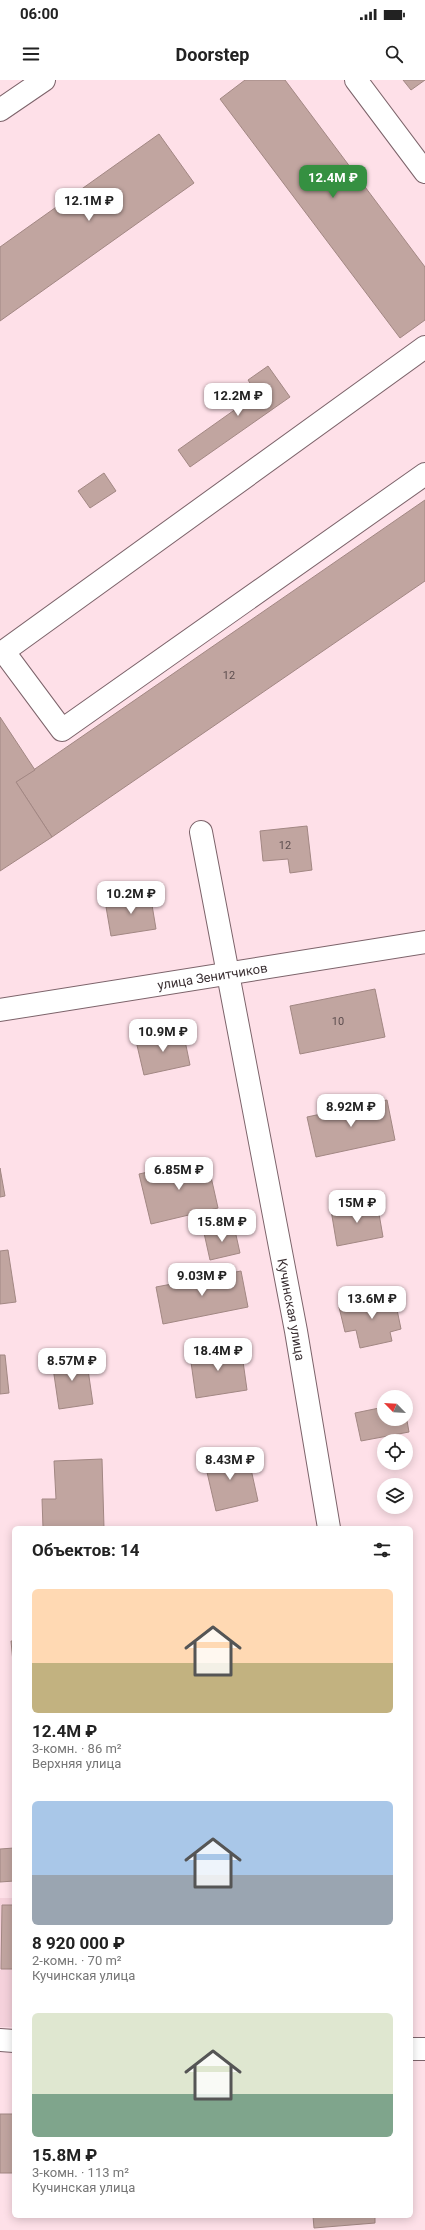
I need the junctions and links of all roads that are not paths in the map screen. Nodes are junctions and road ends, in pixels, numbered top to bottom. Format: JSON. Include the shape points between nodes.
{"nodes":[{"id":1,"x":44,"y":80,"type":"edge"},
{"id":2,"x":356,"y":80,"type":"edge"},
{"id":3,"x":0,"y":110,"type":"edge"},
{"id":4,"x":425,"y":172,"type":"edge"},
{"id":5,"x":425,"y":347,"type":"edge"},
{"id":6,"x":425,"y":474,"type":"edge"},
{"id":7,"x":2,"y":653,"type":"edge"},
{"id":8,"x":200,"y":832,"type":"dead end"},
{"id":9,"x":425,"y":942,"type":"edge"},
{"id":10,"x":228,"y":974,"type":"junction"},
{"id":11,"x":0,"y":1010,"type":"edge"},
{"id":12,"x":329,"y":1526,"type":"edge"},
{"id":13,"x":0,"y":2040,"type":"edge"},
{"id":14,"x":12,"y":2041,"type":"edge"},
{"id":15,"x":413,"y":2049,"type":"edge"},
{"id":16,"x":425,"y":2049,"type":"edge"}],
"edges":[{"from":1,"to":3,"type":"main road"},
{"from":2,"to":4,"type":"main road"},
{"from":5,"to":7,"type":"main road"},
{"from":6,"to":7,"type":"main road","via":[[62,730]]},
{"from":8,"to":10,"type":"main road","name":"Кучинская улица"},
{"from":9,"to":10,"type":"main road","name":"улица Зенитчиков"},
{"from":10,"to":11,"type":"main road","name":"улица Зенитчиков"},
{"from":10,"to":12,"type":"main road","name":"Кучинская улица","via":[[296,1331]]},
{"from":13,"to":14,"type":"main road"},
{"from":15,"to":16,"type":"main road"}]}
